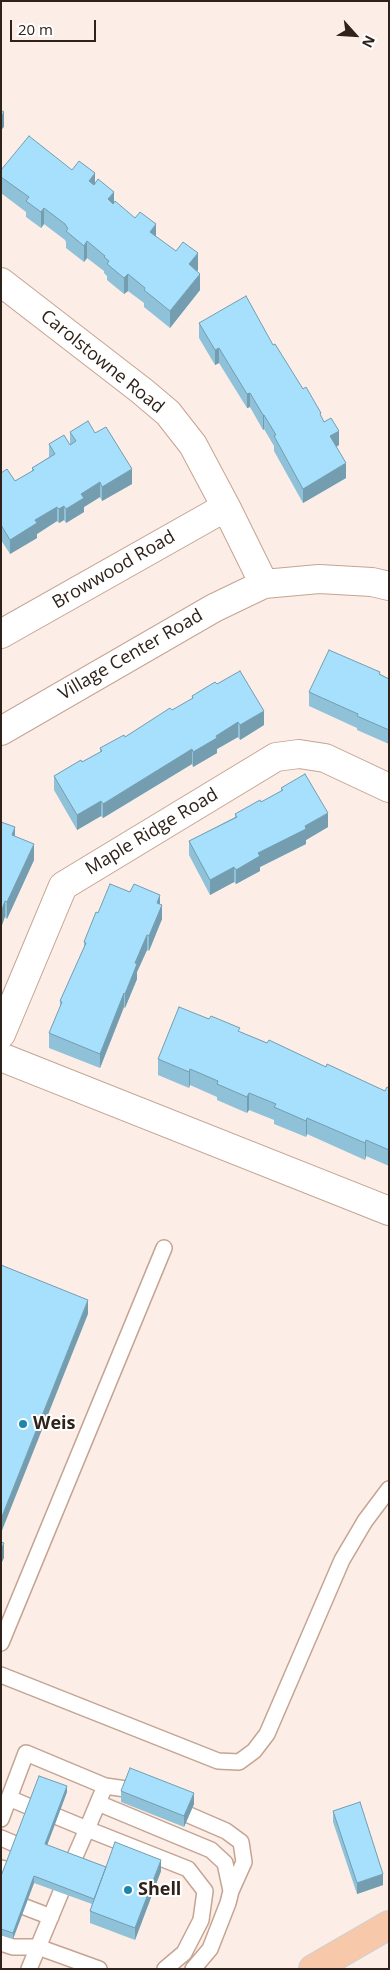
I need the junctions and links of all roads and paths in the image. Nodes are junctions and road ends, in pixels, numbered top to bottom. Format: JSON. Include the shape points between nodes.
{"nodes":[{"id":1,"x":1,"y":282,"type":"edge"},
{"id":2,"x":226,"y":507,"type":"junction"},
{"id":3,"x":264,"y":584,"type":"junction"},
{"id":4,"x":389,"y":586,"type":"edge"},
{"id":5,"x":1,"y":634,"type":"edge"},
{"id":6,"x":1,"y":732,"type":"edge"},
{"id":7,"x":389,"y":788,"type":"edge"},
{"id":8,"x":1,"y":1034,"type":"edge"},
{"id":9,"x":1,"y":1057,"type":"edge"},
{"id":10,"x":389,"y":1211,"type":"edge"},
{"id":11,"x":164,"y":1248,"type":"dead end"},
{"id":12,"x":389,"y":1489,"type":"edge"},
{"id":13,"x":1,"y":1643,"type":"edge"},
{"id":14,"x":1,"y":1675,"type":"edge"},
{"id":15,"x":105,"y":1786,"type":"junction"},
{"id":16,"x":8,"y":1788,"type":"edge"},
{"id":17,"x":126,"y":1789,"type":"edge"},
{"id":18,"x":98,"y":1803,"type":"junction"},
{"id":19,"x":30,"y":1807,"type":"edge"},
{"id":20,"x":189,"y":1816,"type":"edge"},
{"id":21,"x":58,"y":1817,"type":"edge"},
{"id":22,"x":1,"y":1819,"type":"edge"},
{"id":23,"x":87,"y":1829,"type":"junction"},
{"id":24,"x":73,"y":1861,"type":"edge"},
{"id":25,"x":231,"y":1891,"type":"junction"},
{"id":26,"x":61,"y":1892,"type":"edge"},
{"id":27,"x":25,"y":1907,"type":"edge"},
{"id":28,"x":51,"y":1917,"type":"junction"},
{"id":29,"x":389,"y":1925,"type":"edge"},
{"id":30,"x":1,"y":1943,"type":"edge"},
{"id":31,"x":38,"y":1948,"type":"junction"},
{"id":32,"x":29,"y":1969,"type":"edge"},
{"id":33,"x":99,"y":1969,"type":"edge"},
{"id":34,"x":165,"y":1969,"type":"edge"},
{"id":35,"x":193,"y":1969,"type":"edge"},
{"id":36,"x":313,"y":1969,"type":"edge"}],
"edges":[{"from":1,"to":2,"type":"street","name":"Carolstowne Road","via":[[168,414],[192,446]]},
{"from":2,"to":3,"type":"street","name":"Carolstowne Road"},
{"from":2,"to":5,"type":"street","name":"Browwood Road"},
{"from":3,"to":4,"type":"street","via":[[319,579]]},
{"from":3,"to":6,"type":"street","name":"Village Center Road","via":[[214,608]]},
{"from":7,"to":8,"type":"street","name":"Maple Ridge Road","via":[[325,758],[299,754],[276,757],[62,886]]},
{"from":9,"to":10,"type":"street"},
{"from":11,"to":13,"type":"lane"},
{"from":12,"to":14,"type":"lane","via":[[342,1560],[267,1734],[239,1762],[218,1761]]},
{"from":15,"to":16,"type":"lane","via":[[26,1753]]},
{"from":15,"to":17,"type":"lane"},
{"from":15,"to":18,"type":"lane"},
{"from":16,"to":19,"type":"lane"},
{"from":16,"to":22,"type":"lane"},
{"from":18,"to":23,"type":"lane"},
{"from":18,"to":25,"type":"lane","via":[[212,1850],[225,1863]]},
{"from":20,"to":25,"type":"lane","via":[[226,1831],[241,1842],[244,1862]]},
{"from":21,"to":23,"type":"lane"},
{"from":23,"to":24,"type":"lane"},
{"from":23,"to":34,"type":"lane","via":[[188,1869],[205,1891],[201,1920],[184,1953]]},
{"from":25,"to":35,"type":"lane","via":[[210,1949]]},
{"from":26,"to":28,"type":"lane"},
{"from":27,"to":28,"type":"lane"},
{"from":28,"to":31,"type":"lane"},
{"from":29,"to":36,"type":"main road"},
{"from":30,"to":31,"type":"lane"},
{"from":31,"to":32,"type":"lane"},
{"from":31,"to":33,"type":"lane"}]}
